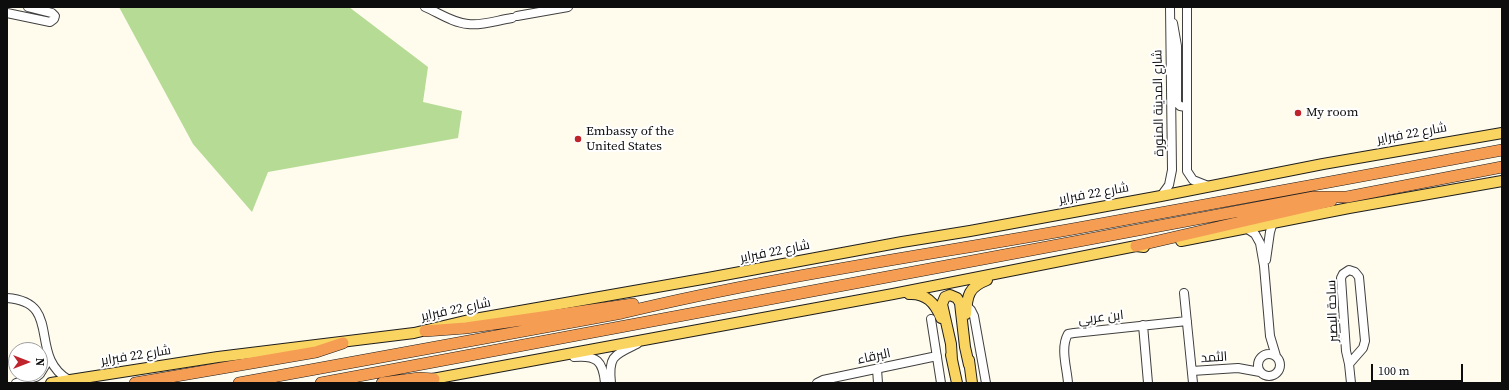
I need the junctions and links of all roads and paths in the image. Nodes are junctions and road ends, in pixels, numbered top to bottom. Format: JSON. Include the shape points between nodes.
{"nodes":[{"id":1,"x":28,"y":7,"type":"edge"},
{"id":2,"x":425,"y":7,"type":"edge"},
{"id":3,"x":568,"y":7,"type":"edge"},
{"id":4,"x":1187,"y":7,"type":"edge"},
{"id":5,"x":1170,"y":9,"type":"edge"},
{"id":6,"x":7,"y":13,"type":"edge"},
{"id":7,"x":1186,"y":107,"type":"junction"},
{"id":8,"x":1502,"y":133,"type":"edge"},
{"id":9,"x":1502,"y":150,"type":"edge"},
{"id":10,"x":1502,"y":166,"type":"edge"},
{"id":11,"x":1502,"y":182,"type":"edge"},
{"id":12,"x":1208,"y":186,"type":"junction"},
{"id":13,"x":1161,"y":196,"type":"junction"},
{"id":14,"x":1347,"y":197,"type":"junction"},
{"id":15,"x":1273,"y":222,"type":"junction"},
{"id":16,"x":1246,"y":228,"type":"junction"},
{"id":17,"x":1136,"y":246,"type":"junction"},
{"id":18,"x":1264,"y":266,"type":"junction"},
{"id":19,"x":1002,"y":273,"type":"junction"},
{"id":20,"x":1184,"y":293,"type":"dead end"},
{"id":21,"x":893,"y":294,"type":"junction"},
{"id":22,"x":7,"y":298,"type":"edge"},
{"id":23,"x":658,"y":304,"type":"junction"},
{"id":24,"x":966,"y":305,"type":"junction"},
{"id":25,"x":931,"y":319,"type":"dead end"},
{"id":26,"x":1187,"y":321,"type":"junction"},
{"id":27,"x":1143,"y":325,"type":"junction"},
{"id":28,"x":425,"y":331,"type":"junction"},
{"id":29,"x":1270,"y":336,"type":"junction"},
{"id":30,"x":646,"y":338,"type":"junction"},
{"id":31,"x":46,"y":342,"type":"edge"},
{"id":32,"x":343,"y":343,"type":"junction"},
{"id":33,"x":48,"y":353,"type":"edge"},
{"id":34,"x":937,"y":356,"type":"junction"},
{"id":35,"x":1276,"y":356,"type":"junction"},
{"id":36,"x":1262,"y":357,"type":"junction"},
{"id":37,"x":544,"y":358,"type":"junction"},
{"id":38,"x":952,"y":360,"type":"junction"},
{"id":39,"x":1350,"y":364,"type":"junction"},
{"id":40,"x":969,"y":365,"type":"junction"},
{"id":41,"x":1238,"y":368,"type":"junction"},
{"id":42,"x":876,"y":369,"type":"junction"},
{"id":43,"x":1192,"y":371,"type":"junction"},
{"id":44,"x":1277,"y":373,"type":"junction"},
{"id":45,"x":1265,"y":377,"type":"edge"},
{"id":46,"x":69,"y":380,"type":"junction"},
{"id":47,"x":431,"y":381,"type":"edge"},
{"id":48,"x":51,"y":383,"type":"edge"},
{"id":49,"x":135,"y":383,"type":"edge"},
{"id":50,"x":239,"y":383,"type":"edge"},
{"id":51,"x":321,"y":383,"type":"edge"},
{"id":52,"x":382,"y":383,"type":"edge"},
{"id":53,"x":412,"y":383,"type":"edge"},
{"id":54,"x":605,"y":383,"type":"edge"},
{"id":55,"x":611,"y":383,"type":"edge"},
{"id":56,"x":817,"y":383,"type":"edge"},
{"id":57,"x":878,"y":383,"type":"edge"},
{"id":58,"x":941,"y":383,"type":"edge"},
{"id":59,"x":956,"y":383,"type":"edge"},
{"id":60,"x":972,"y":383,"type":"edge"},
{"id":61,"x":986,"y":383,"type":"edge"},
{"id":62,"x":1068,"y":383,"type":"edge"},
{"id":63,"x":1148,"y":383,"type":"edge"},
{"id":64,"x":1193,"y":383,"type":"edge"},
{"id":65,"x":1277,"y":383,"type":"edge"},
{"id":66,"x":1351,"y":383,"type":"edge"}],
"edges":[{"from":1,"to":6,"type":"street","via":[[52,13],[54,19],[50,22]]},
{"from":2,"to":3,"type":"street","via":[[468,24]]},
{"from":4,"to":7,"type":"street","name":"شارع المدينة المنورة"},
{"from":5,"to":7,"type":"street","via":[[1177,46],[1177,103]]},
{"from":5,"to":13,"type":"street","name":"شارع المدينة المنورة","via":[[1172,170],[1169,185]]},
{"from":7,"to":12,"type":"street","name":"شارع المدينة المنورة","via":[[1186,171],[1193,180]]},
{"from":8,"to":12,"type":"main road","name":"شارع 22 فبراير"},
{"from":9,"to":23,"type":"highway"},
{"from":10,"to":14,"type":"highway"},
{"from":11,"to":15,"type":"main road"},
{"from":12,"to":13,"type":"main road","name":"شارع 22 فبراير"},
{"from":13,"to":28,"type":"main road","name":"شارع 22 فبراير","via":[[470,320]]},
{"from":14,"to":17,"type":"highway"},
{"from":14,"to":51,"type":"highway","via":[[1314,197]]},
{"from":15,"to":16,"type":"main road"},
{"from":15,"to":18,"type":"street"},
{"from":16,"to":17,"type":"main road","via":[[1154,246]]},
{"from":16,"to":18,"type":"street","via":[[1258,238]]},
{"from":17,"to":19,"type":"main road"},
{"from":18,"to":29,"type":"street"},
{"from":19,"to":21,"type":"main road"},
{"from":19,"to":24,"type":"main road","via":[[976,285],[969,294]]},
{"from":20,"to":26,"type":"street"},
{"from":21,"to":30,"type":"main road"},
{"from":21,"to":38,"type":"main road","via":[[914,294],[932,302],[943,324]]},
{"from":22,"to":31,"type":"street","via":[[22,300],[36,310],[41,318]]},
{"from":23,"to":28,"type":"highway","via":[[617,306],[466,328]]},
{"from":23,"to":50,"type":"highway","via":[[622,313]]},
{"from":24,"to":40,"type":"main road"},
{"from":24,"to":61,"type":"street","via":[[974,316]]},
{"from":25,"to":34,"type":"street"},
{"from":26,"to":27,"type":"street","name":"ابن عربي"},
{"from":26,"to":43,"type":"street"},
{"from":27,"to":62,"type":"street","name":"ابن عربي","via":[[1068,334],[1064,350]]},
{"from":27,"to":63,"type":"street"},
{"from":28,"to":32,"type":"main road","name":"شارع 22 فبراير"},
{"from":29,"to":35,"type":"street"},
{"from":29,"to":36,"type":"street"},
{"from":30,"to":37,"type":"main road"},
{"from":30,"to":55,"type":"street","via":[[616,355],[610,365]]},
{"from":32,"to":46,"type":"main road","name":"شارع 22 فبراير","via":[[218,357]]},
{"from":32,"to":49,"type":"highway","via":[[316,352]]},
{"from":33,"to":46,"type":"street","via":[[54,367]]},
{"from":34,"to":42,"type":"street","name":"البرقاء"},
{"from":34,"to":58,"type":"street"},
{"from":35,"to":36,"type":"street","via":[[1271,354]]},
{"from":35,"to":44,"type":"street","via":[[1280,364]]},
{"from":36,"to":41,"type":"street","name":"الثمد"},
{"from":36,"to":45,"type":"street","via":[[1258,368]]},
{"from":37,"to":47,"type":"main road"},
{"from":37,"to":54,"type":"street","via":[[593,358],[603,370]]},
{"from":38,"to":40,"type":"main road","via":[[942,304],[945,297],[950,295],[955,296],[960,303]]},
{"from":38,"to":59,"type":"main road"},
{"from":39,"to":39,"type":"street","name":"ساحة البصير","via":[[1365,343],[1359,277],[1351,270],[1344,272],[1341,278],[1346,351]]},
{"from":39,"to":66,"type":"street","name":"ساحة البصير"},
{"from":40,"to":60,"type":"main road"},
{"from":41,"to":43,"type":"street","name":"الثمد"},
{"from":41,"to":45,"type":"street","name":"الثمد"},
{"from":42,"to":56,"type":"street","name":"البرقاء"},
{"from":42,"to":57,"type":"street"},
{"from":43,"to":64,"type":"street"},
{"from":44,"to":45,"type":"street"},
{"from":44,"to":65,"type":"street"},
{"from":46,"to":48,"type":"main road","name":"شارع 22 فبراير"},
{"from":47,"to":52,"type":"highway","via":[[420,378]]},
{"from":47,"to":53,"type":"main road"}]}
